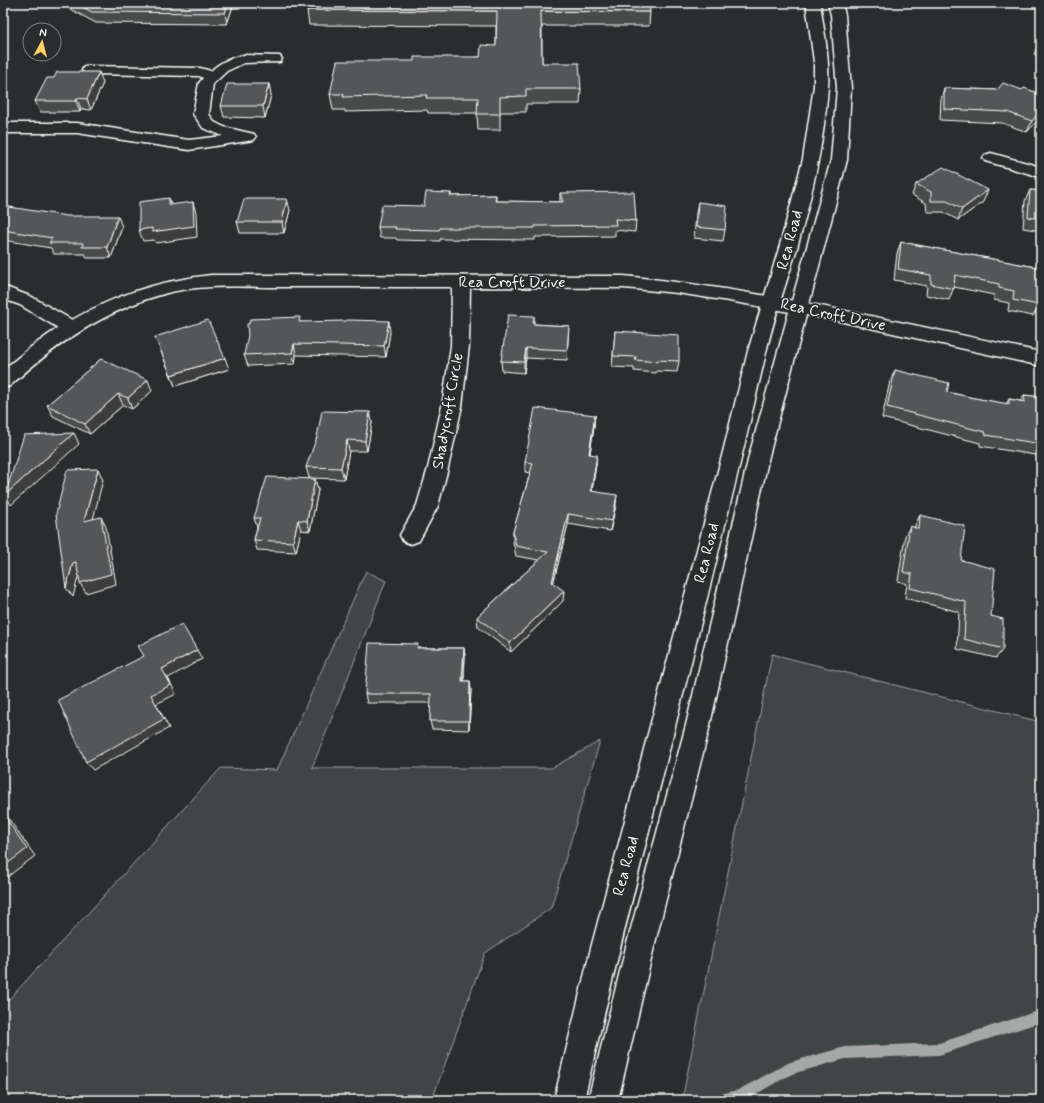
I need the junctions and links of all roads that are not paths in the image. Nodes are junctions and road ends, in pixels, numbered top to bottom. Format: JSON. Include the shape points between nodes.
{"nodes":[{"id":1,"x":812,"y":3,"type":"edge"},
{"id":2,"x":836,"y":3,"type":"edge"},
{"id":3,"x":275,"y":59,"type":"dead end"},
{"id":4,"x":89,"y":70,"type":"edge"},
{"id":5,"x":212,"y":76,"type":"junction"},
{"id":6,"x":3,"y":128,"type":"edge"},
{"id":7,"x":991,"y":158,"type":"dead end"},
{"id":8,"x":1041,"y":172,"type":"edge"},
{"id":9,"x":461,"y":282,"type":"junction"},
{"id":10,"x":3,"y":292,"type":"edge"},
{"id":11,"x":773,"y":302,"type":"junction"},
{"id":12,"x":799,"y":308,"type":"junction"},
{"id":13,"x":72,"y":328,"type":"junction"},
{"id":14,"x":1041,"y":359,"type":"edge"},
{"id":15,"x":3,"y":381,"type":"edge"},
{"id":16,"x":411,"y":534,"type":"dead end"},
{"id":17,"x":569,"y":1100,"type":"edge"},
{"id":18,"x":603,"y":1100,"type":"edge"}],
"edges":[{"from":1,"to":11,"type":"main road","name":"Rea Road","via":[[821,62],[813,150]]},
{"from":2,"to":12,"type":"main road","name":"Rea Road","via":[[844,88],[839,160]]},
{"from":3,"to":5,"type":"main road","via":[[244,59],[233,62]]},
{"from":4,"to":5,"type":"main road","via":[[200,72]]},
{"from":5,"to":6,"type":"main road","via":[[206,83],[201,114],[208,125],[248,137],[188,144],[77,128]]},
{"from":7,"to":8,"type":"main road"},
{"from":9,"to":11,"type":"main road","name":"Rea Croft Drive","via":[[624,282],[679,286]]},
{"from":9,"to":13,"type":"main road","name":"Rea Croft Drive","via":[[204,281],[172,286],[128,299]]},
{"from":9,"to":16,"type":"main road","name":"Shadycroft Circle","via":[[460,346],[452,406],[427,506]]},
{"from":10,"to":13,"type":"main road","via":[[26,301]]},
{"from":11,"to":12,"type":"main road","name":"Rea Croft Drive"},
{"from":11,"to":17,"type":"main road","name":"Rea Road","via":[[757,351],[605,948]]},
{"from":12,"to":14,"type":"main road","name":"Rea Croft Drive"},
{"from":12,"to":18,"type":"main road","name":"Rea Road","via":[[759,456],[698,725]]},
{"from":13,"to":15,"type":"main road","name":"Rea Croft Drive"}]}
